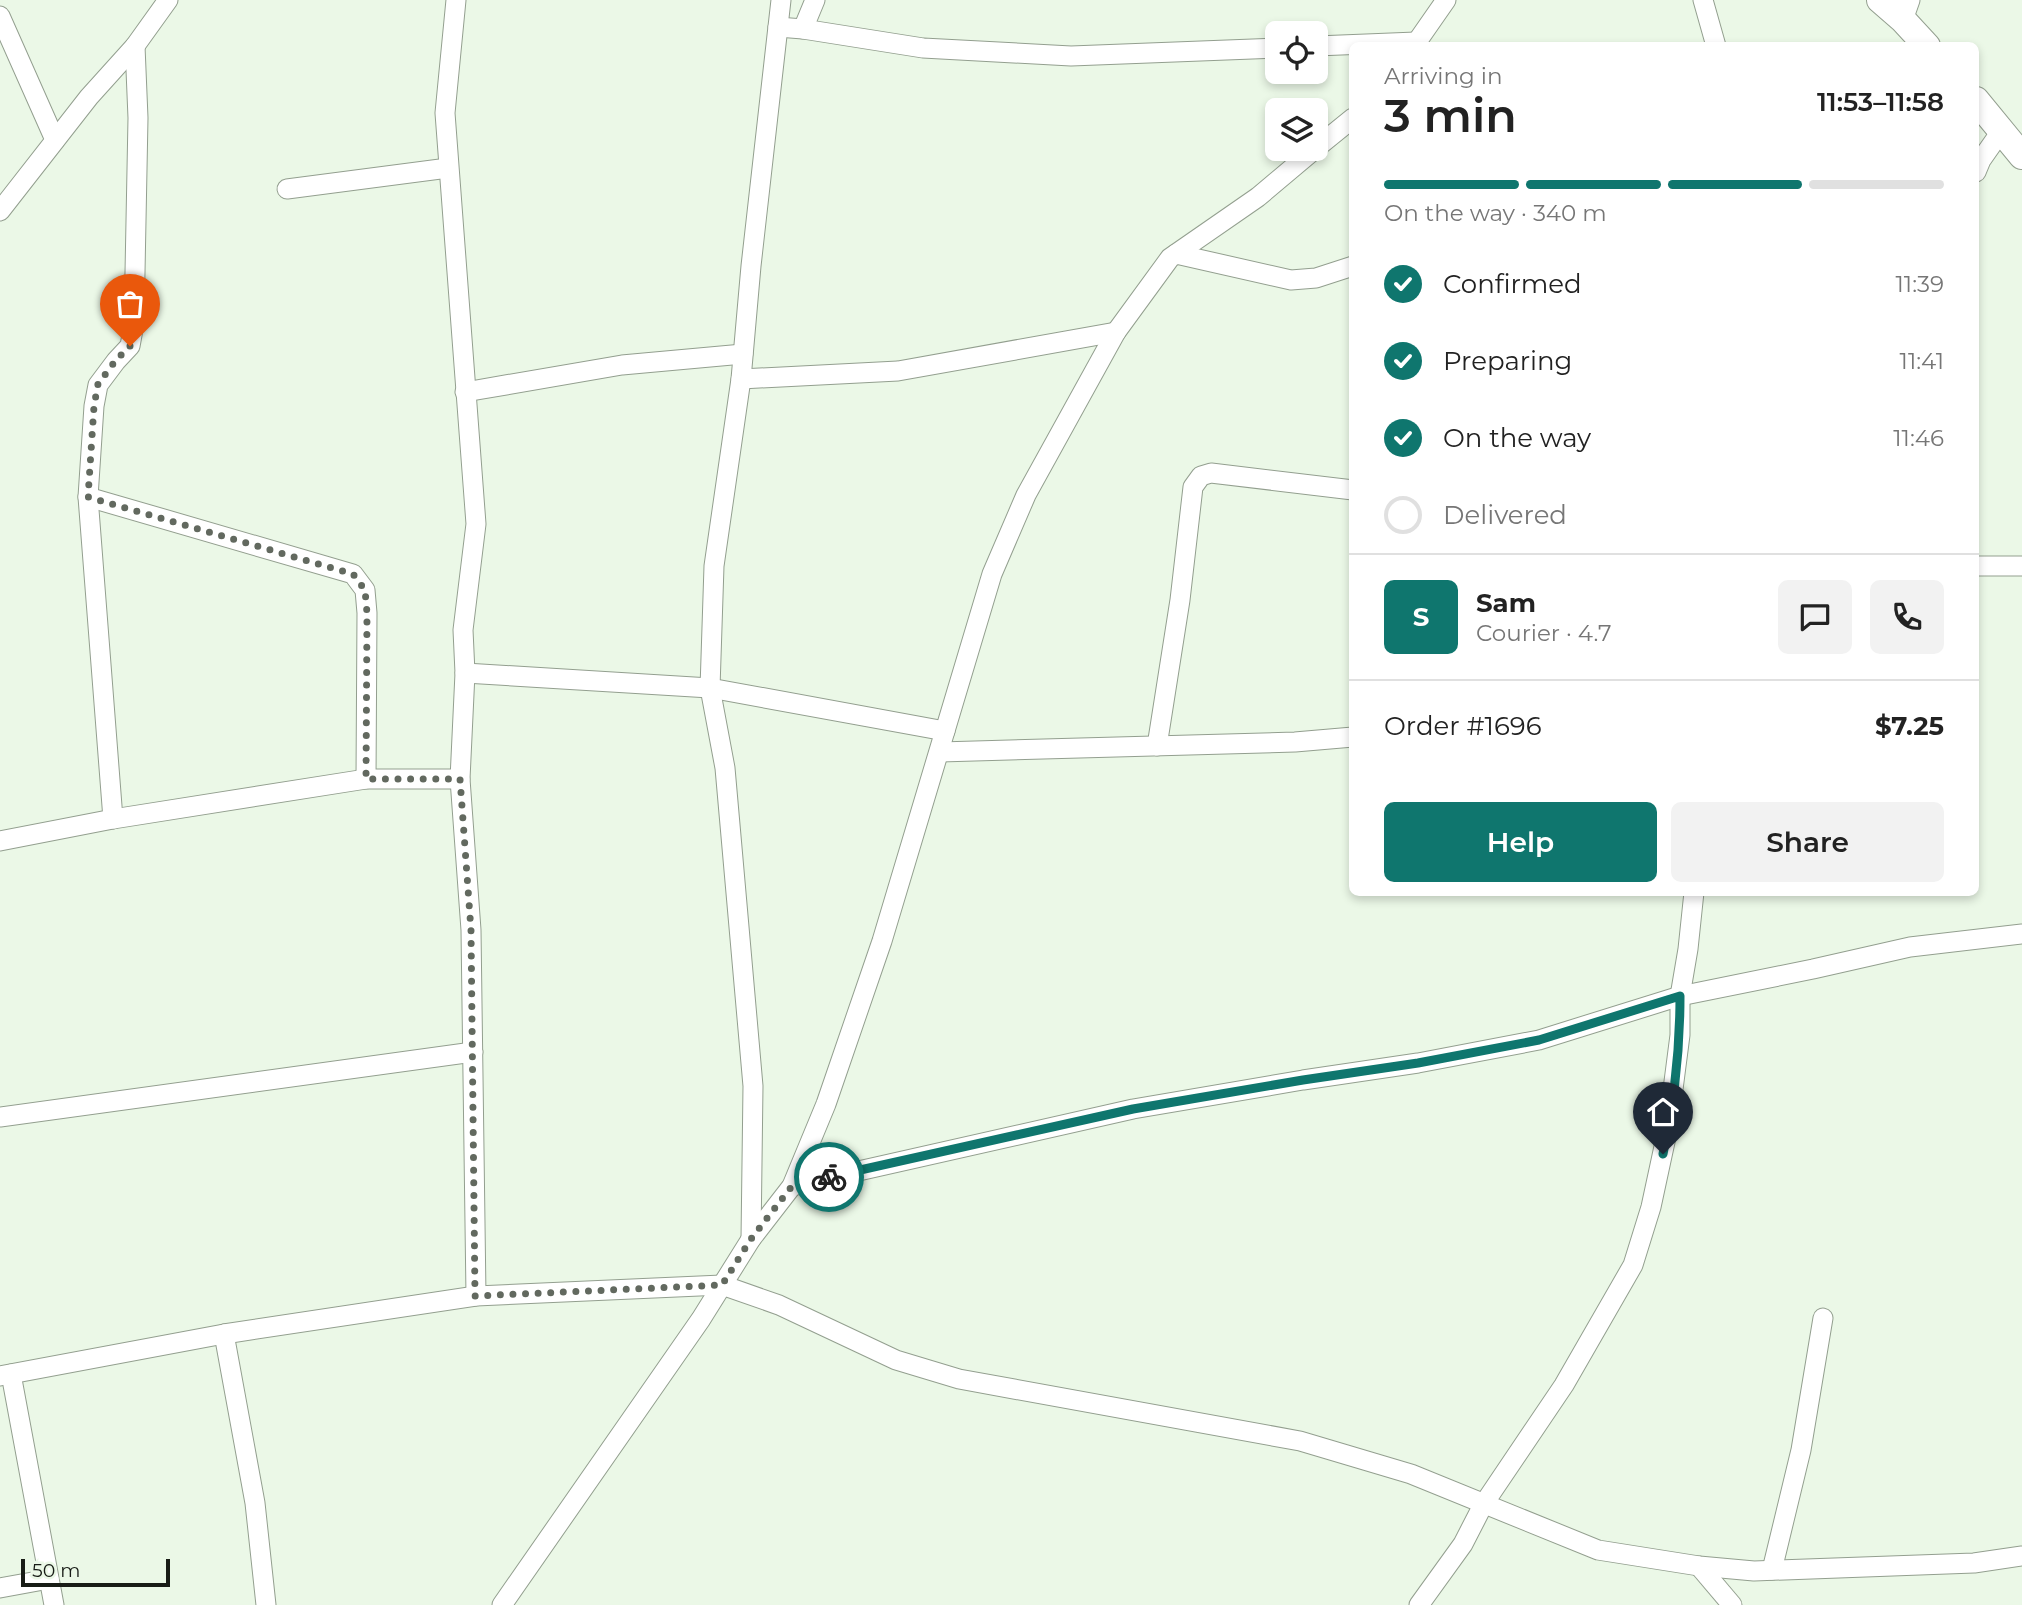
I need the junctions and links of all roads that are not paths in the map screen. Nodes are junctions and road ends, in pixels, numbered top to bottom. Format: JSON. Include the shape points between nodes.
{"nodes":[{"id":1,"x":168,"y":0,"type":"edge"},
{"id":2,"x":456,"y":0,"type":"edge"},
{"id":3,"x":781,"y":0,"type":"edge"},
{"id":4,"x":815,"y":0,"type":"edge"},
{"id":5,"x":1446,"y":0,"type":"edge"},
{"id":6,"x":1703,"y":0,"type":"edge"},
{"id":7,"x":1880,"y":0,"type":"edge"},
{"id":8,"x":1907,"y":10,"type":"edge"},
{"id":9,"x":0,"y":16,"type":"edge"},
{"id":10,"x":778,"y":27,"type":"junction"},
{"id":11,"x":803,"y":29,"type":"junction"},
{"id":12,"x":1416,"y":42,"type":"edge"},
{"id":13,"x":1715,"y":42,"type":"edge"},
{"id":14,"x":1925,"y":42,"type":"edge"},
{"id":15,"x":1349,"y":45,"type":"edge"},
{"id":16,"x":135,"y":46,"type":"junction"},
{"id":17,"x":1328,"y":46,"type":"edge"},
{"id":18,"x":1265,"y":49,"type":"edge"},
{"id":19,"x":1979,"y":103,"type":"edge"},
{"id":20,"x":1349,"y":121,"type":"edge"},
{"id":21,"x":2002,"y":130,"type":"junction"},
{"id":22,"x":1328,"y":138,"type":"edge"},
{"id":23,"x":55,"y":140,"type":"junction"},
{"id":24,"x":2022,"y":156,"type":"edge"},
{"id":25,"x":1301,"y":161,"type":"edge"},
{"id":26,"x":1979,"y":165,"type":"edge"},
{"id":27,"x":448,"y":168,"type":"junction"},
{"id":28,"x":287,"y":189,"type":"dead end"},
{"id":29,"x":0,"y":211,"type":"edge"},
{"id":30,"x":1176,"y":254,"type":"junction"},
{"id":31,"x":1349,"y":267,"type":"edge"},
{"id":32,"x":1116,"y":332,"type":"junction"},
{"id":33,"x":743,"y":354,"type":"junction"},
{"id":34,"x":741,"y":379,"type":"junction"},
{"id":35,"x":465,"y":392,"type":"junction"},
{"id":36,"x":1349,"y":490,"type":"edge"},
{"id":37,"x":88,"y":497,"type":"junction"},
{"id":38,"x":1979,"y":566,"type":"edge"},
{"id":39,"x":2022,"y":566,"type":"edge"},
{"id":40,"x":465,"y":673,"type":"junction"},
{"id":41,"x":710,"y":688,"type":"junction"},
{"id":42,"x":945,"y":731,"type":"junction"},
{"id":43,"x":1349,"y":737,"type":"edge"},
{"id":44,"x":1157,"y":746,"type":"junction"},
{"id":45,"x":940,"y":752,"type":"junction"},
{"id":46,"x":366,"y":779,"type":"junction"},
{"id":47,"x":460,"y":779,"type":"junction"},
{"id":48,"x":113,"y":819,"type":"junction"},
{"id":49,"x":0,"y":841,"type":"edge"},
{"id":50,"x":1694,"y":896,"type":"edge"},
{"id":51,"x":2018,"y":934,"type":"edge"},
{"id":52,"x":2022,"y":953,"type":"edge"},
{"id":53,"x":1680,"y":996,"type":"junction"},
{"id":54,"x":473,"y":1052,"type":"junction"},
{"id":55,"x":0,"y":1117,"type":"edge"},
{"id":56,"x":792,"y":1186,"type":"junction"},
{"id":57,"x":751,"y":1239,"type":"junction"},
{"id":58,"x":722,"y":1285,"type":"junction"},
{"id":59,"x":475,"y":1296,"type":"junction"},
{"id":60,"x":1823,"y":1318,"type":"dead end"},
{"id":61,"x":224,"y":1334,"type":"junction"},
{"id":62,"x":5,"y":1375,"type":"edge"},
{"id":63,"x":1483,"y":1504,"type":"junction"},
{"id":64,"x":2022,"y":1556,"type":"edge"},
{"id":65,"x":1699,"y":1566,"type":"junction"},
{"id":66,"x":1772,"y":1570,"type":"junction"},
{"id":67,"x":49,"y":1579,"type":"junction"},
{"id":68,"x":0,"y":1588,"type":"edge"},
{"id":69,"x":54,"y":1605,"type":"edge"},
{"id":70,"x":265,"y":1605,"type":"edge"},
{"id":71,"x":502,"y":1605,"type":"edge"},
{"id":72,"x":1419,"y":1605,"type":"edge"},
{"id":73,"x":1732,"y":1605,"type":"edge"}],
"edges":[{"from":1,"to":16,"type":"street"},
{"from":2,"to":27,"type":"street","via":[[445,113]]},
{"from":3,"to":10,"type":"street"},
{"from":4,"to":11,"type":"street"},
{"from":5,"to":12,"type":"street"},
{"from":6,"to":13,"type":"street"},
{"from":7,"to":8,"type":"street"},
{"from":8,"to":14,"type":"street"},
{"from":9,"to":23,"type":"street"},
{"from":10,"to":11,"type":"street"},
{"from":10,"to":33,"type":"street"},
{"from":11,"to":18,"type":"street","via":[[923,48],[1071,56]]},
{"from":15,"to":17,"type":"street"},
{"from":16,"to":23,"type":"street"},
{"from":16,"to":37,"type":"street","via":[[134,324],[130,346],[98,384]]},
{"from":19,"to":21,"type":"street"},
{"from":20,"to":22,"type":"street"},
{"from":21,"to":24,"type":"street"},
{"from":21,"to":26,"type":"street"},
{"from":23,"to":29,"type":"street"},
{"from":25,"to":30,"type":"street"},
{"from":27,"to":28,"type":"street"},
{"from":27,"to":35,"type":"street"},
{"from":30,"to":31,"type":"street","via":[[1291,280],[1317,278]]},
{"from":30,"to":32,"type":"street"},
{"from":32,"to":34,"type":"street","via":[[898,371]]},
{"from":32,"to":42,"type":"street","via":[[1026,495],[992,574]]},
{"from":33,"to":34,"type":"street"},
{"from":33,"to":35,"type":"street","via":[[622,365]]},
{"from":34,"to":41,"type":"street","via":[[714,566]]},
{"from":35,"to":40,"type":"street","via":[[476,524],[463,630]]},
{"from":36,"to":44,"type":"street","via":[[1211,473],[1201,476],[1193,487]]},
{"from":37,"to":46,"type":"street","via":[[353,574],[365,590],[367,613]]},
{"from":37,"to":48,"type":"street"},
{"from":38,"to":39,"type":"street"},
{"from":40,"to":41,"type":"street"},
{"from":40,"to":47,"type":"street"},
{"from":41,"to":42,"type":"street"},
{"from":41,"to":57,"type":"street","via":[[725,768],[753,1086]]},
{"from":42,"to":45,"type":"street"},
{"from":43,"to":44,"type":"street"},
{"from":44,"to":45,"type":"street"},
{"from":45,"to":56,"type":"street","via":[[882,941]]},
{"from":46,"to":47,"type":"street"},
{"from":46,"to":48,"type":"street"},
{"from":47,"to":54,"type":"street","via":[[471,930]]},
{"from":48,"to":49,"type":"street"},
{"from":50,"to":53,"type":"street"},
{"from":51,"to":52,"type":"street"},
{"from":51,"to":53,"type":"street","via":[[1910,947]]},
{"from":53,"to":56,"type":"street","via":[[1539,1040],[1133,1109]]},
{"from":53,"to":63,"type":"street","via":[[1680,1035],[1668,1128],[1633,1265],[1564,1385]]},
{"from":54,"to":55,"type":"street"},
{"from":54,"to":59,"type":"street"},
{"from":56,"to":57,"type":"street"},
{"from":57,"to":58,"type":"street"},
{"from":58,"to":59,"type":"street"},
{"from":58,"to":63,"type":"street","via":[[779,1305],[896,1360],[959,1379],[1300,1441],[1411,1474]]},
{"from":58,"to":71,"type":"street"},
{"from":59,"to":61,"type":"street"},
{"from":60,"to":66,"type":"street","via":[[1801,1450]]},
{"from":61,"to":62,"type":"street"},
{"from":61,"to":70,"type":"street","via":[[255,1503]]},
{"from":62,"to":67,"type":"street"},
{"from":63,"to":65,"type":"street","via":[[1598,1550]]},
{"from":63,"to":72,"type":"street","via":[[1463,1544]]},
{"from":64,"to":66,"type":"street","via":[[1974,1563]]},
{"from":65,"to":66,"type":"street"},
{"from":65,"to":73,"type":"street"},
{"from":67,"to":68,"type":"street"},
{"from":67,"to":69,"type":"street"}]}
